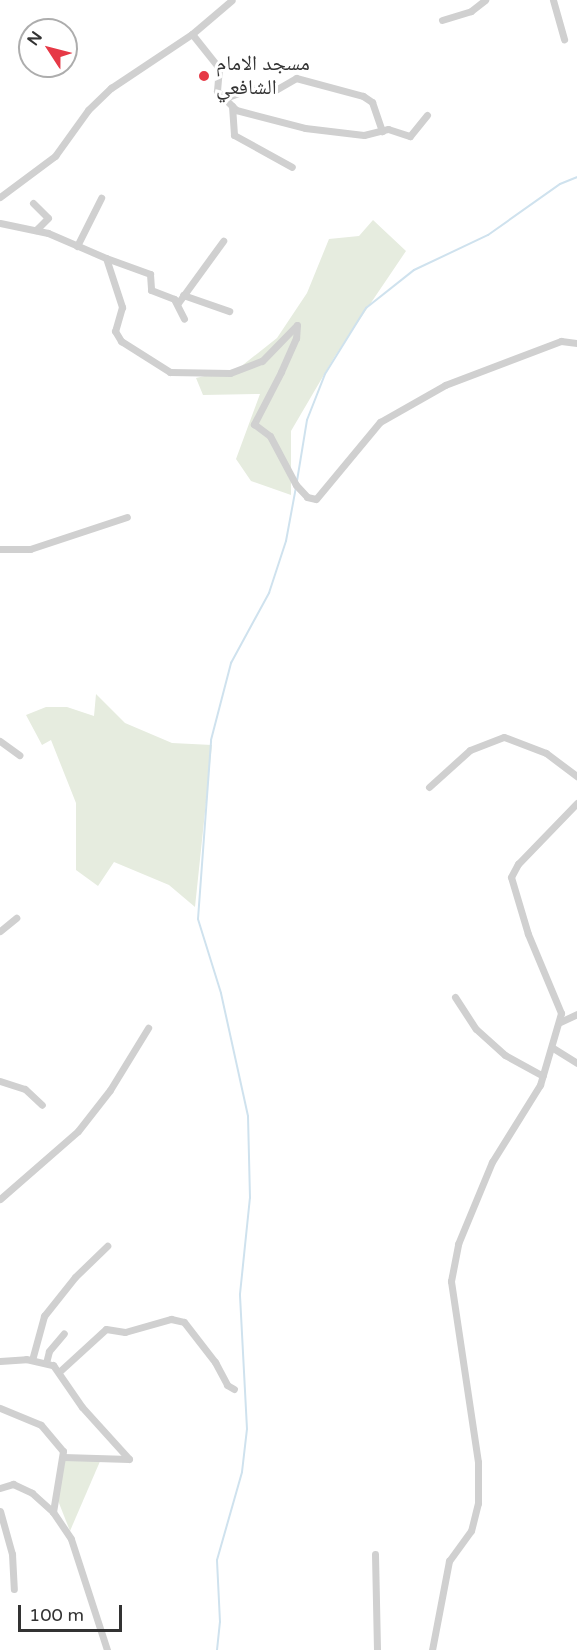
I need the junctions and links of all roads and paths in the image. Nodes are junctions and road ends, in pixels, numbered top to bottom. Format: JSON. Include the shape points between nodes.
{"nodes":[{"id":1,"x":232,"y":0,"type":"edge"},
{"id":2,"x":485,"y":0,"type":"edge"},
{"id":3,"x":553,"y":0,"type":"edge"},
{"id":4,"x":442,"y":20,"type":"dead end"},
{"id":5,"x":192,"y":34,"type":"junction"},
{"id":6,"x":564,"y":39,"type":"dead end"},
{"id":7,"x":225,"y":98,"type":"junction"},
{"id":8,"x":232,"y":106,"type":"junction"},
{"id":9,"x":427,"y":115,"type":"dead end"},
{"id":10,"x":382,"y":131,"type":"junction"},
{"id":11,"x":292,"y":167,"type":"dead end"},
{"id":12,"x":0,"y":197,"type":"edge"},
{"id":13,"x":101,"y":198,"type":"dead end"},
{"id":14,"x":33,"y":203,"type":"dead end"},
{"id":15,"x":0,"y":223,"type":"edge"},
{"id":16,"x":36,"y":230,"type":"junction"},
{"id":17,"x":223,"y":241,"type":"dead end"},
{"id":18,"x":77,"y":246,"type":"junction"},
{"id":19,"x":105,"y":258,"type":"junction"},
{"id":20,"x":183,"y":295,"type":"junction"},
{"id":21,"x":178,"y":303,"type":"junction"},
{"id":22,"x":229,"y":311,"type":"dead end"},
{"id":23,"x":184,"y":319,"type":"dead end"},
{"id":24,"x":577,"y":342,"type":"edge"},
{"id":25,"x":127,"y":517,"type":"dead end"},
{"id":26,"x":0,"y":549,"type":"edge"},
{"id":27,"x":0,"y":741,"type":"edge"},
{"id":28,"x":19,"y":755,"type":"dead end"},
{"id":29,"x":577,"y":776,"type":"edge"},
{"id":30,"x":429,"y":787,"type":"dead end"},
{"id":31,"x":577,"y":803,"type":"edge"},
{"id":32,"x":16,"y":918,"type":"dead end"},
{"id":33,"x":0,"y":931,"type":"edge"},
{"id":34,"x":455,"y":997,"type":"dead end"},
{"id":35,"x":577,"y":1014,"type":"edge"},
{"id":36,"x":560,"y":1022,"type":"junction"},
{"id":37,"x":148,"y":1028,"type":"dead end"},
{"id":38,"x":553,"y":1048,"type":"junction"},
{"id":39,"x":577,"y":1064,"type":"edge"},
{"id":40,"x":543,"y":1076,"type":"junction"},
{"id":41,"x":0,"y":1081,"type":"edge"},
{"id":42,"x":42,"y":1105,"type":"dead end"},
{"id":43,"x":0,"y":1199,"type":"edge"},
{"id":44,"x":107,"y":1246,"type":"dead end"},
{"id":45,"x":64,"y":1333,"type":"dead end"},
{"id":46,"x":32,"y":1360,"type":"junction"},
{"id":47,"x":0,"y":1361,"type":"edge"},
{"id":48,"x":46,"y":1363,"type":"junction"},
{"id":49,"x":60,"y":1371,"type":"junction"},
{"id":50,"x":234,"y":1389,"type":"dead end"},
{"id":51,"x":0,"y":1408,"type":"edge"},
{"id":52,"x":63,"y":1457,"type":"junction"},
{"id":53,"x":0,"y":1488,"type":"edge"},
{"id":54,"x":0,"y":1511,"type":"edge"},
{"id":55,"x":53,"y":1512,"type":"junction"},
{"id":56,"x":375,"y":1554,"type":"dead end"},
{"id":57,"x":14,"y":1589,"type":"dead end"},
{"id":58,"x":107,"y":1650,"type":"edge"},
{"id":59,"x":376,"y":1650,"type":"edge"},
{"id":60,"x":432,"y":1650,"type":"edge"}],
"edges":[{"from":1,"to":5,"type":"street"},
{"from":2,"to":4,"type":"street","via":[[471,11]]},
{"from":3,"to":6,"type":"street"},
{"from":5,"to":7,"type":"street","via":[[219,68],[217,91]]},
{"from":5,"to":12,"type":"street","via":[[111,88],[88,110],[55,156]]},
{"from":7,"to":8,"type":"street"},
{"from":7,"to":10,"type":"street","via":[[252,88],[272,92],[296,78],[363,96],[372,102]]},
{"from":8,"to":10,"type":"street","via":[[305,128],[364,135]]},
{"from":8,"to":11,"type":"street","via":[[234,135]]},
{"from":9,"to":10,"type":"street","via":[[410,136]]},
{"from":13,"to":18,"type":"street"},
{"from":14,"to":16,"type":"street","via":[[48,218]]},
{"from":15,"to":16,"type":"street"},
{"from":16,"to":18,"type":"street"},
{"from":17,"to":20,"type":"street"},
{"from":18,"to":19,"type":"street"},
{"from":19,"to":21,"type":"street","via":[[150,274],[151,290]]},
{"from":19,"to":24,"type":"street","via":[[122,307],[115,330],[121,341],[170,372],[230,373],[262,361],[297,326],[281,372],[254,424],[270,436],[296,485],[316,499],[380,422],[445,385],[561,341]]},
{"from":20,"to":21,"type":"street"},
{"from":20,"to":22,"type":"street"},
{"from":21,"to":23,"type":"street"},
{"from":25,"to":26,"type":"street","via":[[30,549]]},
{"from":27,"to":28,"type":"street"},
{"from":29,"to":30,"type":"street","via":[[546,753],[504,737],[470,750]]},
{"from":31,"to":36,"type":"street","via":[[518,864],[511,878],[528,934],[561,1013]]},
{"from":32,"to":33,"type":"street"},
{"from":34,"to":40,"type":"street","via":[[476,1029],[504,1055]]},
{"from":35,"to":36,"type":"street"},
{"from":36,"to":38,"type":"street"},
{"from":37,"to":43,"type":"street","via":[[110,1090],[78,1131]]},
{"from":38,"to":39,"type":"street"},
{"from":38,"to":40,"type":"street"},
{"from":40,"to":60,"type":"street","via":[[492,1162],[458,1244],[451,1281],[478,1462],[478,1503],[471,1530],[449,1562]]},
{"from":41,"to":42,"type":"street","via":[[25,1089]]},
{"from":44,"to":46,"type":"street","via":[[75,1277],[44,1316]]},
{"from":45,"to":48,"type":"street","via":[[49,1351]]},
{"from":46,"to":47,"type":"street"},
{"from":46,"to":48,"type":"street"},
{"from":48,"to":49,"type":"street"},
{"from":49,"to":50,"type":"street","via":[[106,1329],[125,1332],[171,1318],[184,1322],[215,1362],[227,1385]]},
{"from":49,"to":52,"type":"street","via":[[82,1407],[129,1459]]},
{"from":51,"to":52,"type":"street","via":[[41,1425],[63,1451]]},
{"from":52,"to":55,"type":"street"},
{"from":53,"to":55,"type":"street","via":[[13,1484],[32,1493]]},
{"from":54,"to":57,"type":"street","via":[[12,1554]]},
{"from":55,"to":58,"type":"street","via":[[71,1539]]},
{"from":56,"to":59,"type":"street"}]}
